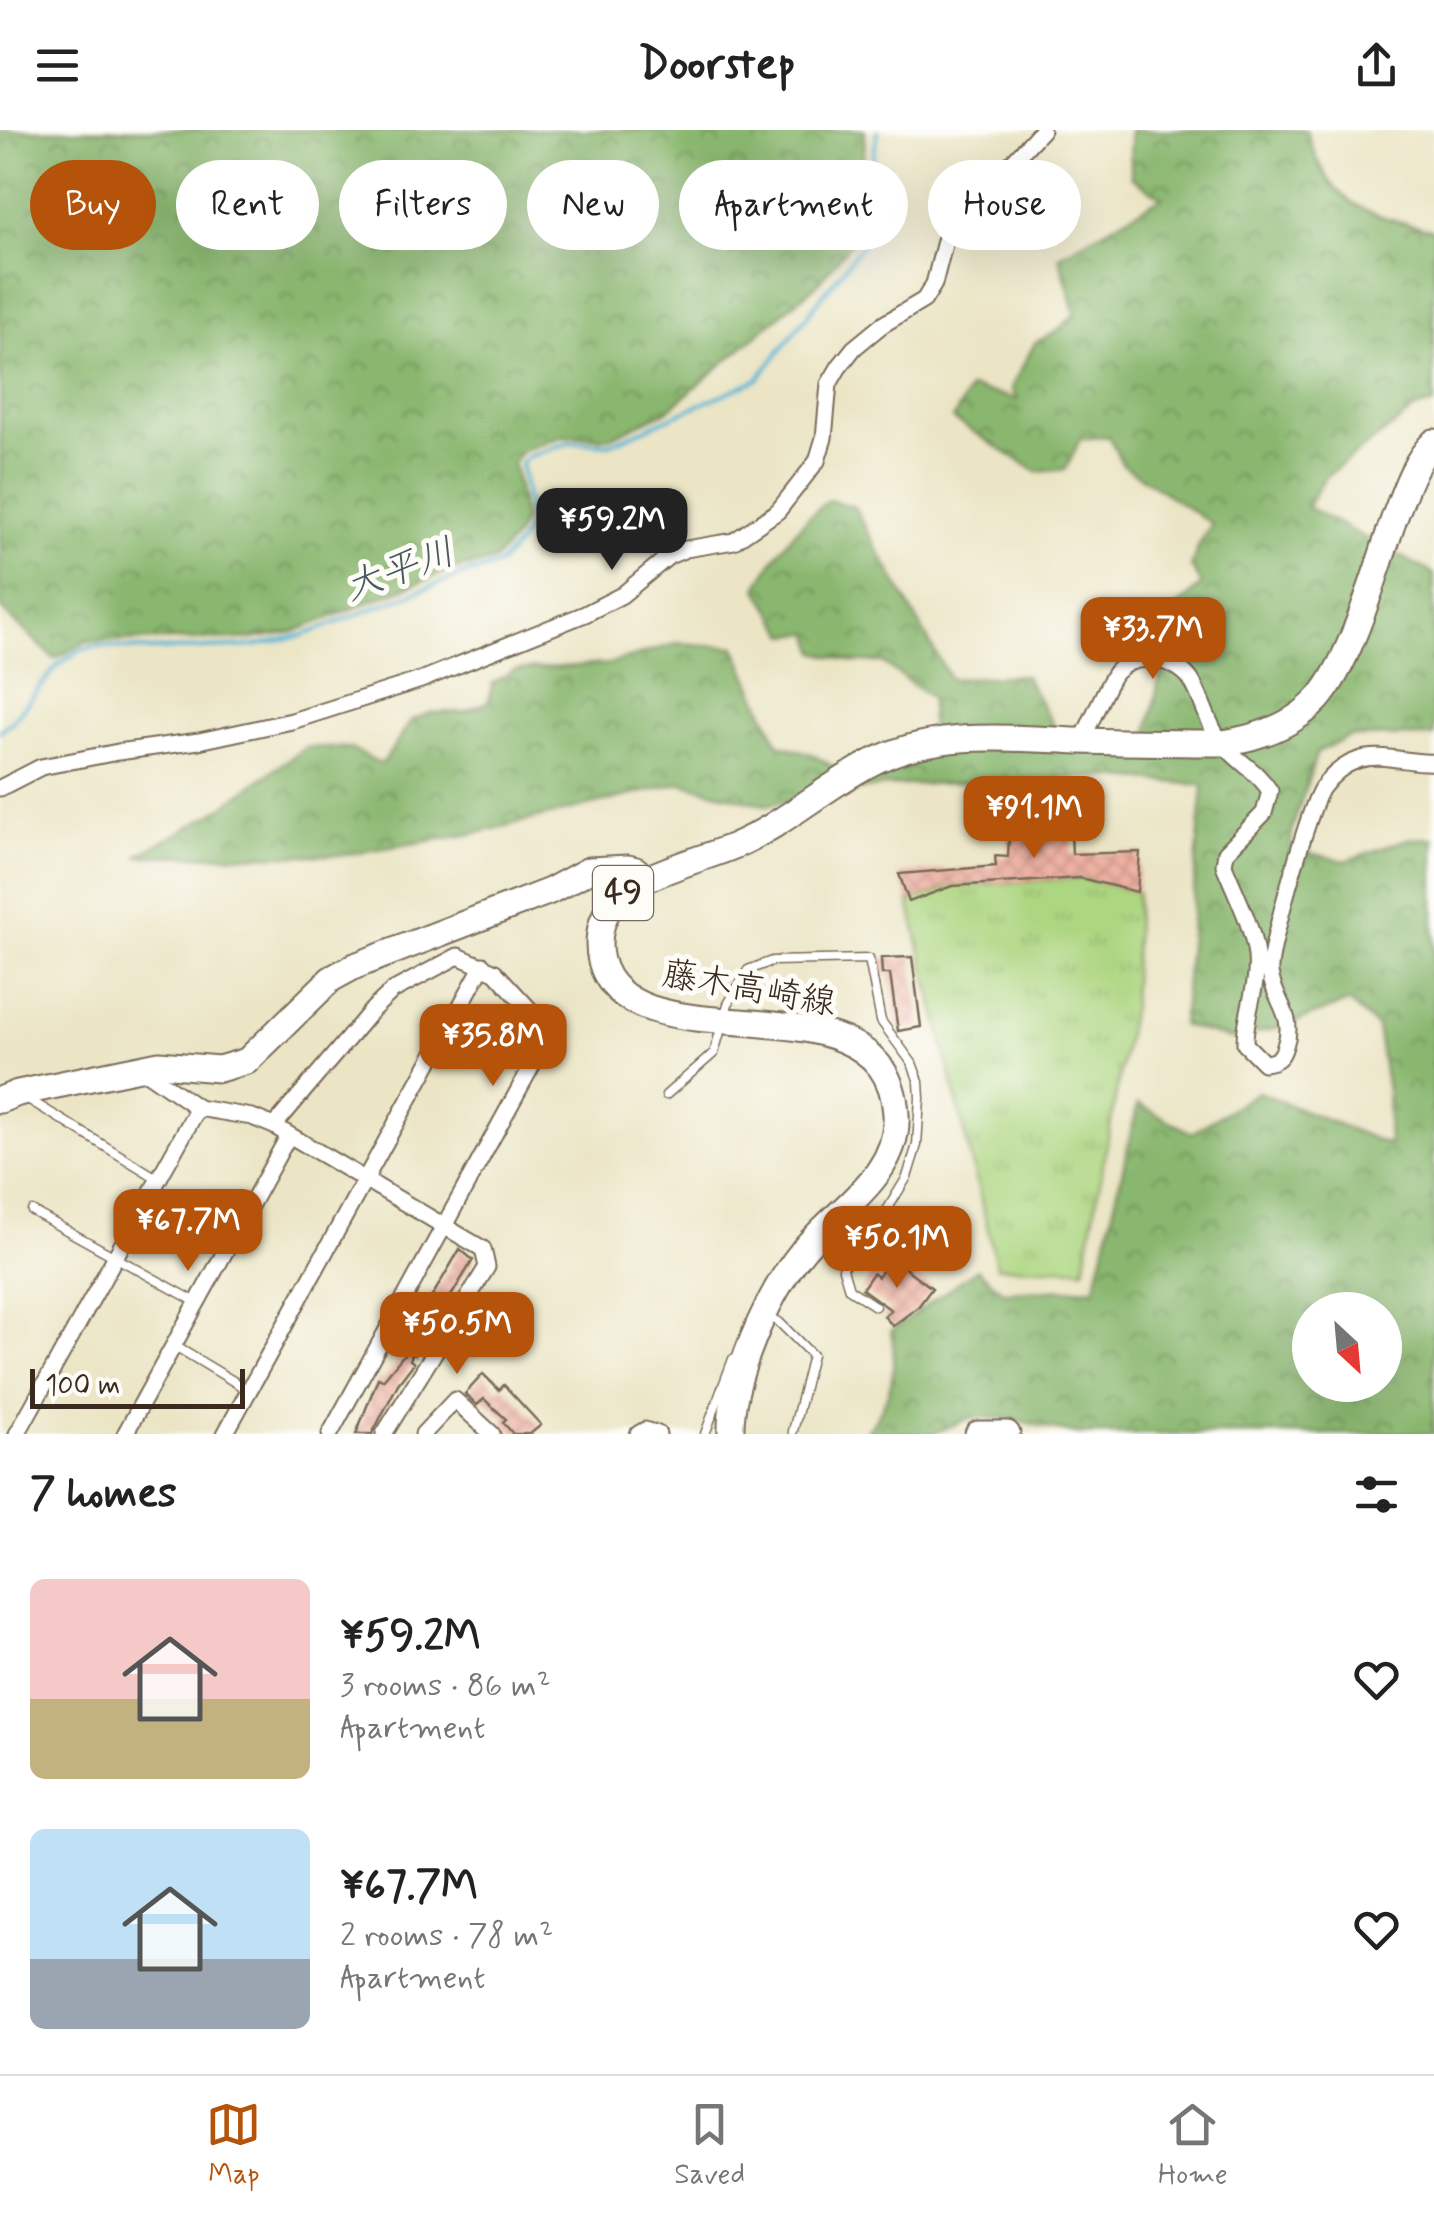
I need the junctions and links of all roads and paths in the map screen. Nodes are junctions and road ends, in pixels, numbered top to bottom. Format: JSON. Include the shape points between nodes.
{"nodes":[{"id":1,"x":1042,"y":130,"type":"edge"},
{"id":2,"x":1434,"y":442,"type":"edge"},
{"id":3,"x":1082,"y":741,"type":"junction"},
{"id":4,"x":1222,"y":743,"type":"junction"},
{"id":5,"x":1434,"y":762,"type":"edge"},
{"id":6,"x":0,"y":788,"type":"edge"},
{"id":7,"x":646,"y":880,"type":"junction"},
{"id":8,"x":483,"y":964,"type":"junction"},
{"id":9,"x":725,"y":1020,"type":"junction"},
{"id":10,"x":142,"y":1068,"type":"junction"},
{"id":11,"x":666,"y":1095,"type":"dead end"},
{"id":12,"x":9,"y":1096,"type":"edge"},
{"id":13,"x":198,"y":1108,"type":"junction"},
{"id":14,"x":907,"y":1110,"type":"junction"},
{"id":15,"x":274,"y":1126,"type":"junction"},
{"id":16,"x":289,"y":1135,"type":"junction"},
{"id":17,"x":160,"y":1180,"type":"junction"},
{"id":18,"x":366,"y":1180,"type":"junction"},
{"id":19,"x":32,"y":1211,"type":"dead end"},
{"id":20,"x":442,"y":1226,"type":"junction"},
{"id":21,"x":116,"y":1259,"type":"junction"},
{"id":22,"x":198,"y":1303,"type":"junction"},
{"id":23,"x":875,"y":1306,"type":"dead end"},
{"id":24,"x":766,"y":1314,"type":"junction"},
{"id":25,"x":174,"y":1346,"type":"junction"},
{"id":26,"x":752,"y":1346,"type":"junction"},
{"id":27,"x":248,"y":1390,"type":"junction"},
{"id":28,"x":793,"y":1430,"type":"dead end"},
{"id":29,"x":17,"y":1434,"type":"edge"},
{"id":30,"x":126,"y":1434,"type":"edge"},
{"id":31,"x":225,"y":1434,"type":"edge"},
{"id":32,"x":330,"y":1434,"type":"edge"},
{"id":33,"x":384,"y":1434,"type":"edge"},
{"id":34,"x":424,"y":1434,"type":"edge"},
{"id":35,"x":492,"y":1434,"type":"edge"},
{"id":36,"x":638,"y":1434,"type":"edge"},
{"id":37,"x":658,"y":1434,"type":"edge"},
{"id":38,"x":704,"y":1434,"type":"edge"},
{"id":39,"x":731,"y":1434,"type":"edge"},
{"id":40,"x":978,"y":1434,"type":"edge"},
{"id":41,"x":1007,"y":1434,"type":"edge"}],
"edges":[{"from":1,"to":6,"type":"street","via":[[946,232],[924,300],[882,325],[839,366],[829,384],[817,461],[778,511],[734,542],[669,556],[622,595],[585,614],[421,680],[199,742],[41,768]]},
{"from":2,"to":4,"type":"main road","name":"藤木高崎線","number":"49","via":[[1414,469],[1329,683],[1305,710],[1267,733]]},
{"from":3,"to":4,"type":"main road","name":"藤木高崎線","number":"49"},
{"from":3,"to":4,"type":"street","via":[[1116,672],[1157,659],[1190,678]]},
{"from":3,"to":7,"type":"main road","name":"藤木高崎線","number":"49","via":[[946,740],[898,752],[758,835]]},
{"from":4,"to":5,"type":"street","via":[[1270,791],[1264,813],[1226,852],[1224,864],[1256,956],[1245,1044],[1264,1063],[1282,1055],[1288,1039],[1289,1022],[1269,972],[1320,790],[1340,768],[1360,759]]},
{"from":7,"to":9,"type":"main road","name":"藤木高崎線","number":"49","via":[[607,911],[599,941],[610,982],[660,1013]]},
{"from":7,"to":10,"type":"main road","number":"49","via":[[628,868],[589,870],[355,966],[313,994],[260,1051],[235,1067]]},
{"from":8,"to":15,"type":"street","via":[[458,956],[392,991]]},
{"from":8,"to":18,"type":"street"},
{"from":8,"to":20,"type":"street","via":[[544,1025],[535,1060]]},
{"from":9,"to":11,"type":"lane","via":[[714,1053]]},
{"from":9,"to":14,"type":"main road","name":"藤木高崎線","number":"49","via":[[836,1037],[881,1072]]},
{"from":9,"to":14,"type":"lane","via":[[743,977],[766,962],[869,959],[881,1021],[915,1072]]},
{"from":10,"to":12,"type":"main road","number":"49"},
{"from":10,"to":13,"type":"street"},
{"from":12,"to":17,"type":"lane"},
{"from":13,"to":15,"type":"street"},
{"from":13,"to":17,"type":"street"},
{"from":14,"to":23,"type":"lane","via":[[917,1145],[901,1190],[842,1274],[850,1289]]},
{"from":14,"to":24,"type":"main road","via":[[876,1176],[798,1255]]},
{"from":15,"to":16,"type":"street"},
{"from":16,"to":18,"type":"street"},
{"from":16,"to":22,"type":"street"},
{"from":17,"to":21,"type":"street"},
{"from":18,"to":20,"type":"street"},
{"from":18,"to":27,"type":"street"},
{"from":19,"to":21,"type":"lane"},
{"from":20,"to":32,"type":"street"},
{"from":20,"to":33,"type":"street","via":[[482,1248],[487,1267]]},
{"from":21,"to":22,"type":"lane"},
{"from":21,"to":29,"type":"street"},
{"from":22,"to":25,"type":"street"},
{"from":24,"to":26,"type":"main road"},
{"from":24,"to":28,"type":"lane","via":[[812,1355]]},
{"from":25,"to":27,"type":"lane"},
{"from":25,"to":30,"type":"street"},
{"from":26,"to":38,"type":"lane","via":[[734,1356]]},
{"from":26,"to":39,"type":"main road"},
{"from":27,"to":31,"type":"street"},
{"from":34,"to":35,"type":"street","via":[[456,1400]]},
{"from":36,"to":37,"type":"street"},
{"from":40,"to":41,"type":"main road"}]}
